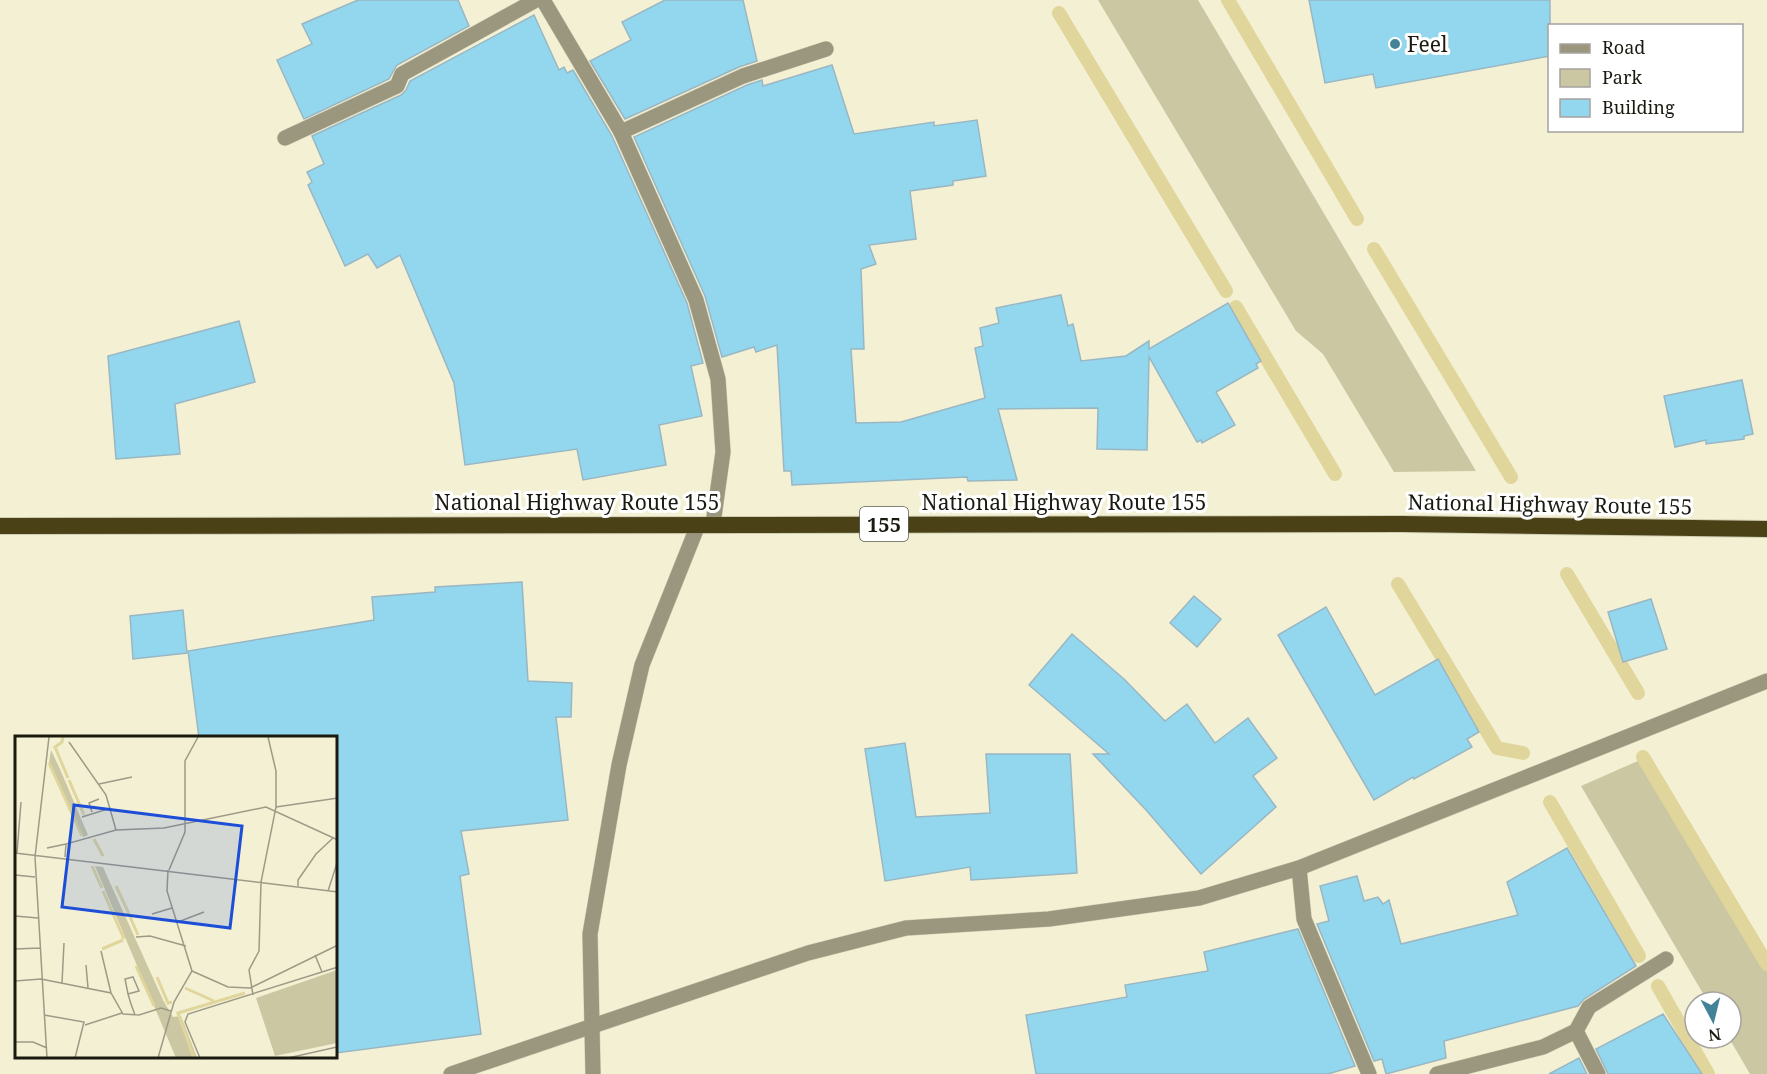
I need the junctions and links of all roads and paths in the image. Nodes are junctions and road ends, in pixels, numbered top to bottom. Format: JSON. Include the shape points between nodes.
{"nodes":[{"id":1,"x":536,"y":0,"type":"edge"},
{"id":2,"x":543,"y":0,"type":"edge"},
{"id":3,"x":826,"y":49,"type":"dead end"},
{"id":4,"x":621,"y":132,"type":"junction"},
{"id":5,"x":285,"y":138,"type":"dead end"},
{"id":6,"x":706,"y":524,"type":"junction"},
{"id":7,"x":0,"y":526,"type":"edge"},
{"id":8,"x":1767,"y":530,"type":"edge"},
{"id":9,"x":1767,"y":681,"type":"edge"},
{"id":10,"x":1299,"y":868,"type":"junction"},
{"id":11,"x":1666,"y":959,"type":"dead end"},
{"id":12,"x":592,"y":1027,"type":"junction"},
{"id":13,"x":1576,"y":1031,"type":"junction"},
{"id":14,"x":451,"y":1074,"type":"edge"},
{"id":15,"x":593,"y":1074,"type":"edge"},
{"id":16,"x":1369,"y":1074,"type":"edge"},
{"id":17,"x":1437,"y":1074,"type":"edge"},
{"id":18,"x":1598,"y":1074,"type":"edge"}],
"edges":[{"from":1,"to":5,"type":"street","via":[[402,74],[397,86]]},
{"from":2,"to":4,"type":"street"},
{"from":3,"to":4,"type":"street","via":[[743,76]]},
{"from":4,"to":6,"type":"street","via":[[696,300],[718,379],[723,452]]},
{"from":6,"to":7,"type":"highway","name":"National Highway Route 155","number":"155"},
{"from":6,"to":8,"type":"highway","name":"National Highway Route 155","number":"155","via":[[1402,524]]},
{"from":6,"to":12,"type":"street","via":[[642,665],[619,765],[590,934]]},
{"from":9,"to":10,"type":"street"},
{"from":10,"to":12,"type":"street","via":[[1199,898],[1048,920],[906,928],[808,953]]},
{"from":10,"to":16,"type":"street","via":[[1304,919]]},
{"from":11,"to":13,"type":"street","via":[[1589,1007]]},
{"from":12,"to":14,"type":"street"},
{"from":12,"to":15,"type":"street"},
{"from":13,"to":17,"type":"street","via":[[1544,1047]]},
{"from":13,"to":18,"type":"street"}]}
